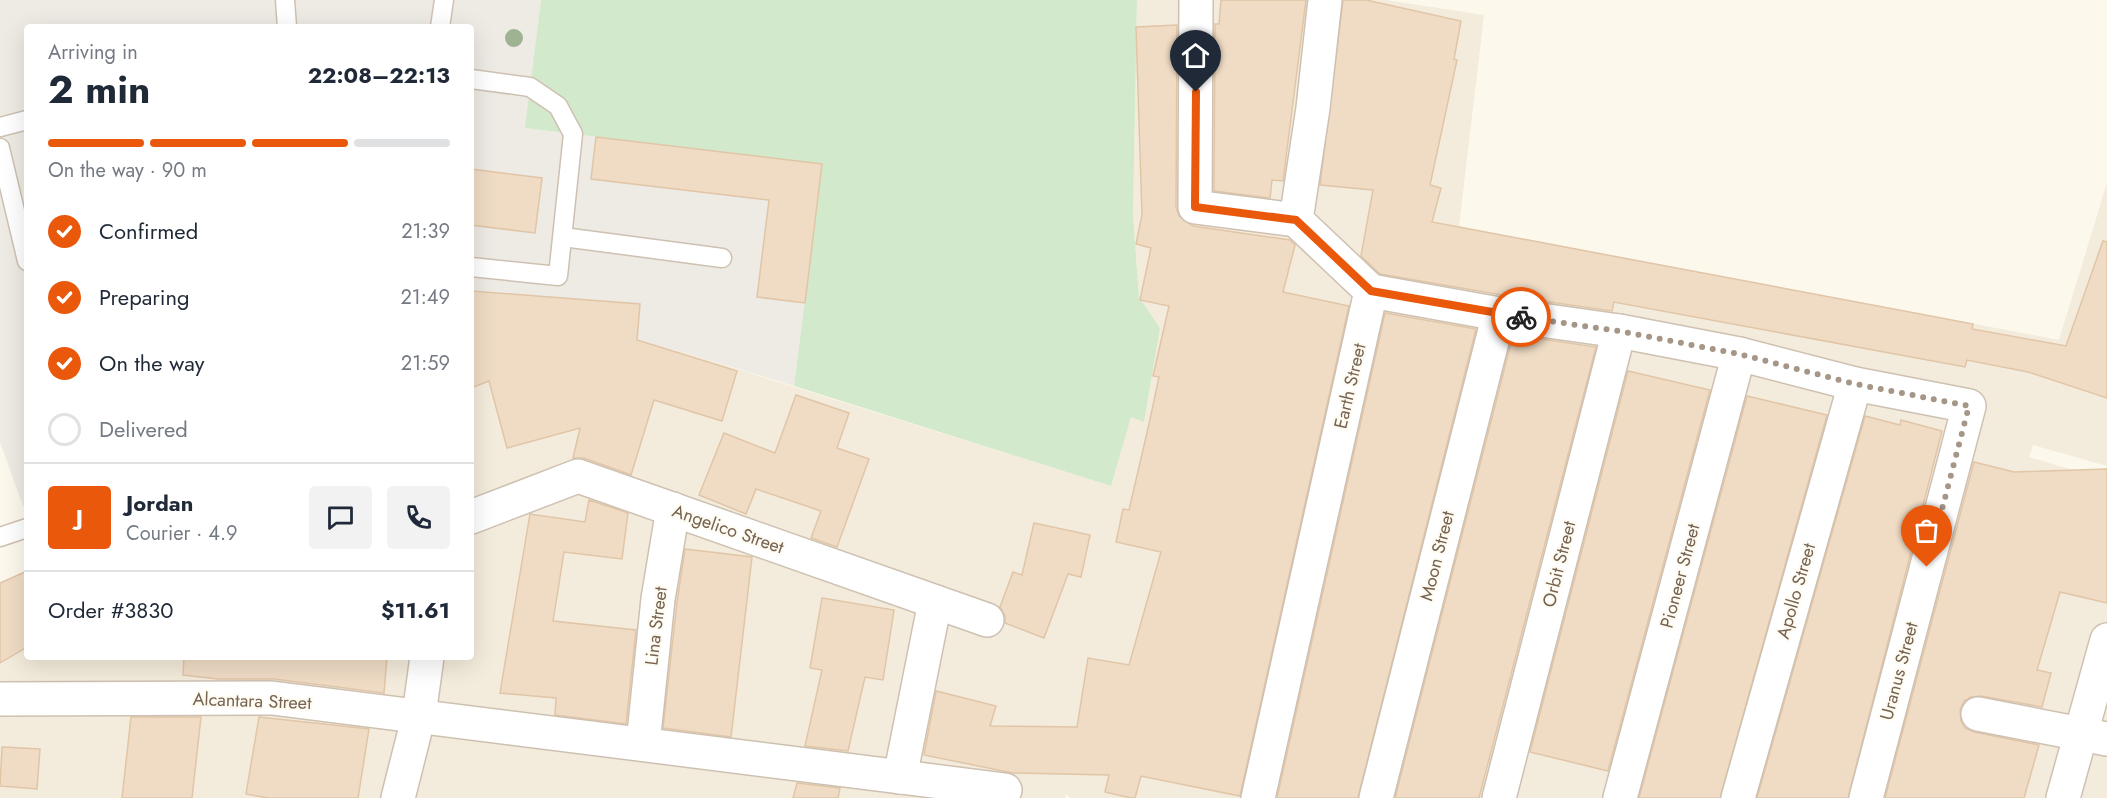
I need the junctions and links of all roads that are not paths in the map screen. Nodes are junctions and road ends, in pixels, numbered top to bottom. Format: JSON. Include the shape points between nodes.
{"nodes":[{"id":1,"x":285,"y":0,"type":"edge"},
{"id":2,"x":444,"y":0,"type":"edge"},
{"id":3,"x":1196,"y":0,"type":"edge"},
{"id":4,"x":1324,"y":0,"type":"edge"},
{"id":5,"x":287,"y":24,"type":"edge"},
{"id":6,"x":440,"y":24,"type":"edge"},
{"id":7,"x":474,"y":79,"type":"edge"},
{"id":8,"x":24,"y":121,"type":"edge"},
{"id":9,"x":0,"y":127,"type":"edge"},
{"id":10,"x":0,"y":148,"type":"edge"},
{"id":11,"x":1296,"y":220,"type":"junction"},
{"id":12,"x":563,"y":237,"type":"junction"},
{"id":13,"x":24,"y":248,"type":"edge"},
{"id":14,"x":722,"y":258,"type":"dead end"},
{"id":15,"x":474,"y":267,"type":"edge"},
{"id":16,"x":1371,"y":291,"type":"junction"},
{"id":17,"x":1499,"y":314,"type":"junction"},
{"id":18,"x":1619,"y":331,"type":"junction"},
{"id":19,"x":1739,"y":354,"type":"junction"},
{"id":20,"x":1855,"y":384,"type":"junction"},
{"id":21,"x":672,"y":509,"type":"junction"},
{"id":22,"x":474,"y":516,"type":"edge"},
{"id":23,"x":24,"y":529,"type":"edge"},
{"id":24,"x":0,"y":537,"type":"edge"},
{"id":25,"x":935,"y":602,"type":"junction"},
{"id":26,"x":987,"y":620,"type":"dead end"},
{"id":27,"x":2107,"y":640,"type":"edge"},
{"id":28,"x":427,"y":660,"type":"edge"},
{"id":29,"x":0,"y":699,"type":"edge"},
{"id":30,"x":1978,"y":714,"type":"dead end"},
{"id":31,"x":419,"y":715,"type":"junction"},
{"id":32,"x":2094,"y":737,"type":"edge"},
{"id":33,"x":643,"y":744,"type":"junction"},
{"id":34,"x":900,"y":777,"type":"junction"},
{"id":35,"x":1005,"y":790,"type":"dead end"},
{"id":36,"x":398,"y":798,"type":"edge"},
{"id":37,"x":1258,"y":798,"type":"edge"},
{"id":38,"x":1376,"y":798,"type":"edge"},
{"id":39,"x":1499,"y":798,"type":"edge"},
{"id":40,"x":1620,"y":798,"type":"edge"},
{"id":41,"x":1738,"y":798,"type":"edge"},
{"id":42,"x":1866,"y":798,"type":"edge"},
{"id":43,"x":2063,"y":798,"type":"edge"}],
"edges":[{"from":1,"to":5,"type":"lane"},
{"from":2,"to":6,"type":"lane"},
{"from":3,"to":11,"type":"street","via":[[1195,207]]},
{"from":4,"to":11,"type":"street"},
{"from":7,"to":12,"type":"lane","via":[[530,87],[558,106],[573,134]]},
{"from":8,"to":9,"type":"lane"},
{"from":10,"to":13,"type":"lane"},
{"from":11,"to":16,"type":"street"},
{"from":12,"to":14,"type":"lane"},
{"from":12,"to":15,"type":"lane","via":[[558,276]]},
{"from":16,"to":17,"type":"street"},
{"from":16,"to":37,"type":"street","name":"Earth Street"},
{"from":17,"to":18,"type":"street"},
{"from":17,"to":38,"type":"street","name":"Moon Street"},
{"from":18,"to":19,"type":"street"},
{"from":18,"to":39,"type":"street","name":"Orbit Street"},
{"from":19,"to":20,"type":"street"},
{"from":19,"to":40,"type":"street","name":"Pioneer Street"},
{"from":20,"to":41,"type":"street","name":"Apollo Street"},
{"from":20,"to":42,"type":"street","name":"Uranus Street","via":[[1969,406]]},
{"from":21,"to":22,"type":"street","name":"Angelico Street","via":[[578,476]]},
{"from":21,"to":25,"type":"street","name":"Angelico Street"},
{"from":21,"to":33,"type":"street","name":"Lina Street"},
{"from":23,"to":24,"type":"lane"},
{"from":25,"to":26,"type":"street","name":"Angelico Street"},
{"from":25,"to":34,"type":"street"},
{"from":27,"to":32,"type":"street"},
{"from":28,"to":31,"type":"street"},
{"from":29,"to":31,"type":"street","name":"Alcantara Street","via":[[272,698]]},
{"from":30,"to":32,"type":"street"},
{"from":31,"to":33,"type":"street","name":"Alcantara Street"},
{"from":31,"to":36,"type":"street"},
{"from":32,"to":43,"type":"street"},
{"from":33,"to":34,"type":"street","name":"Alcantara Street"},
{"from":34,"to":35,"type":"street","name":"Alcantara Street"}]}
